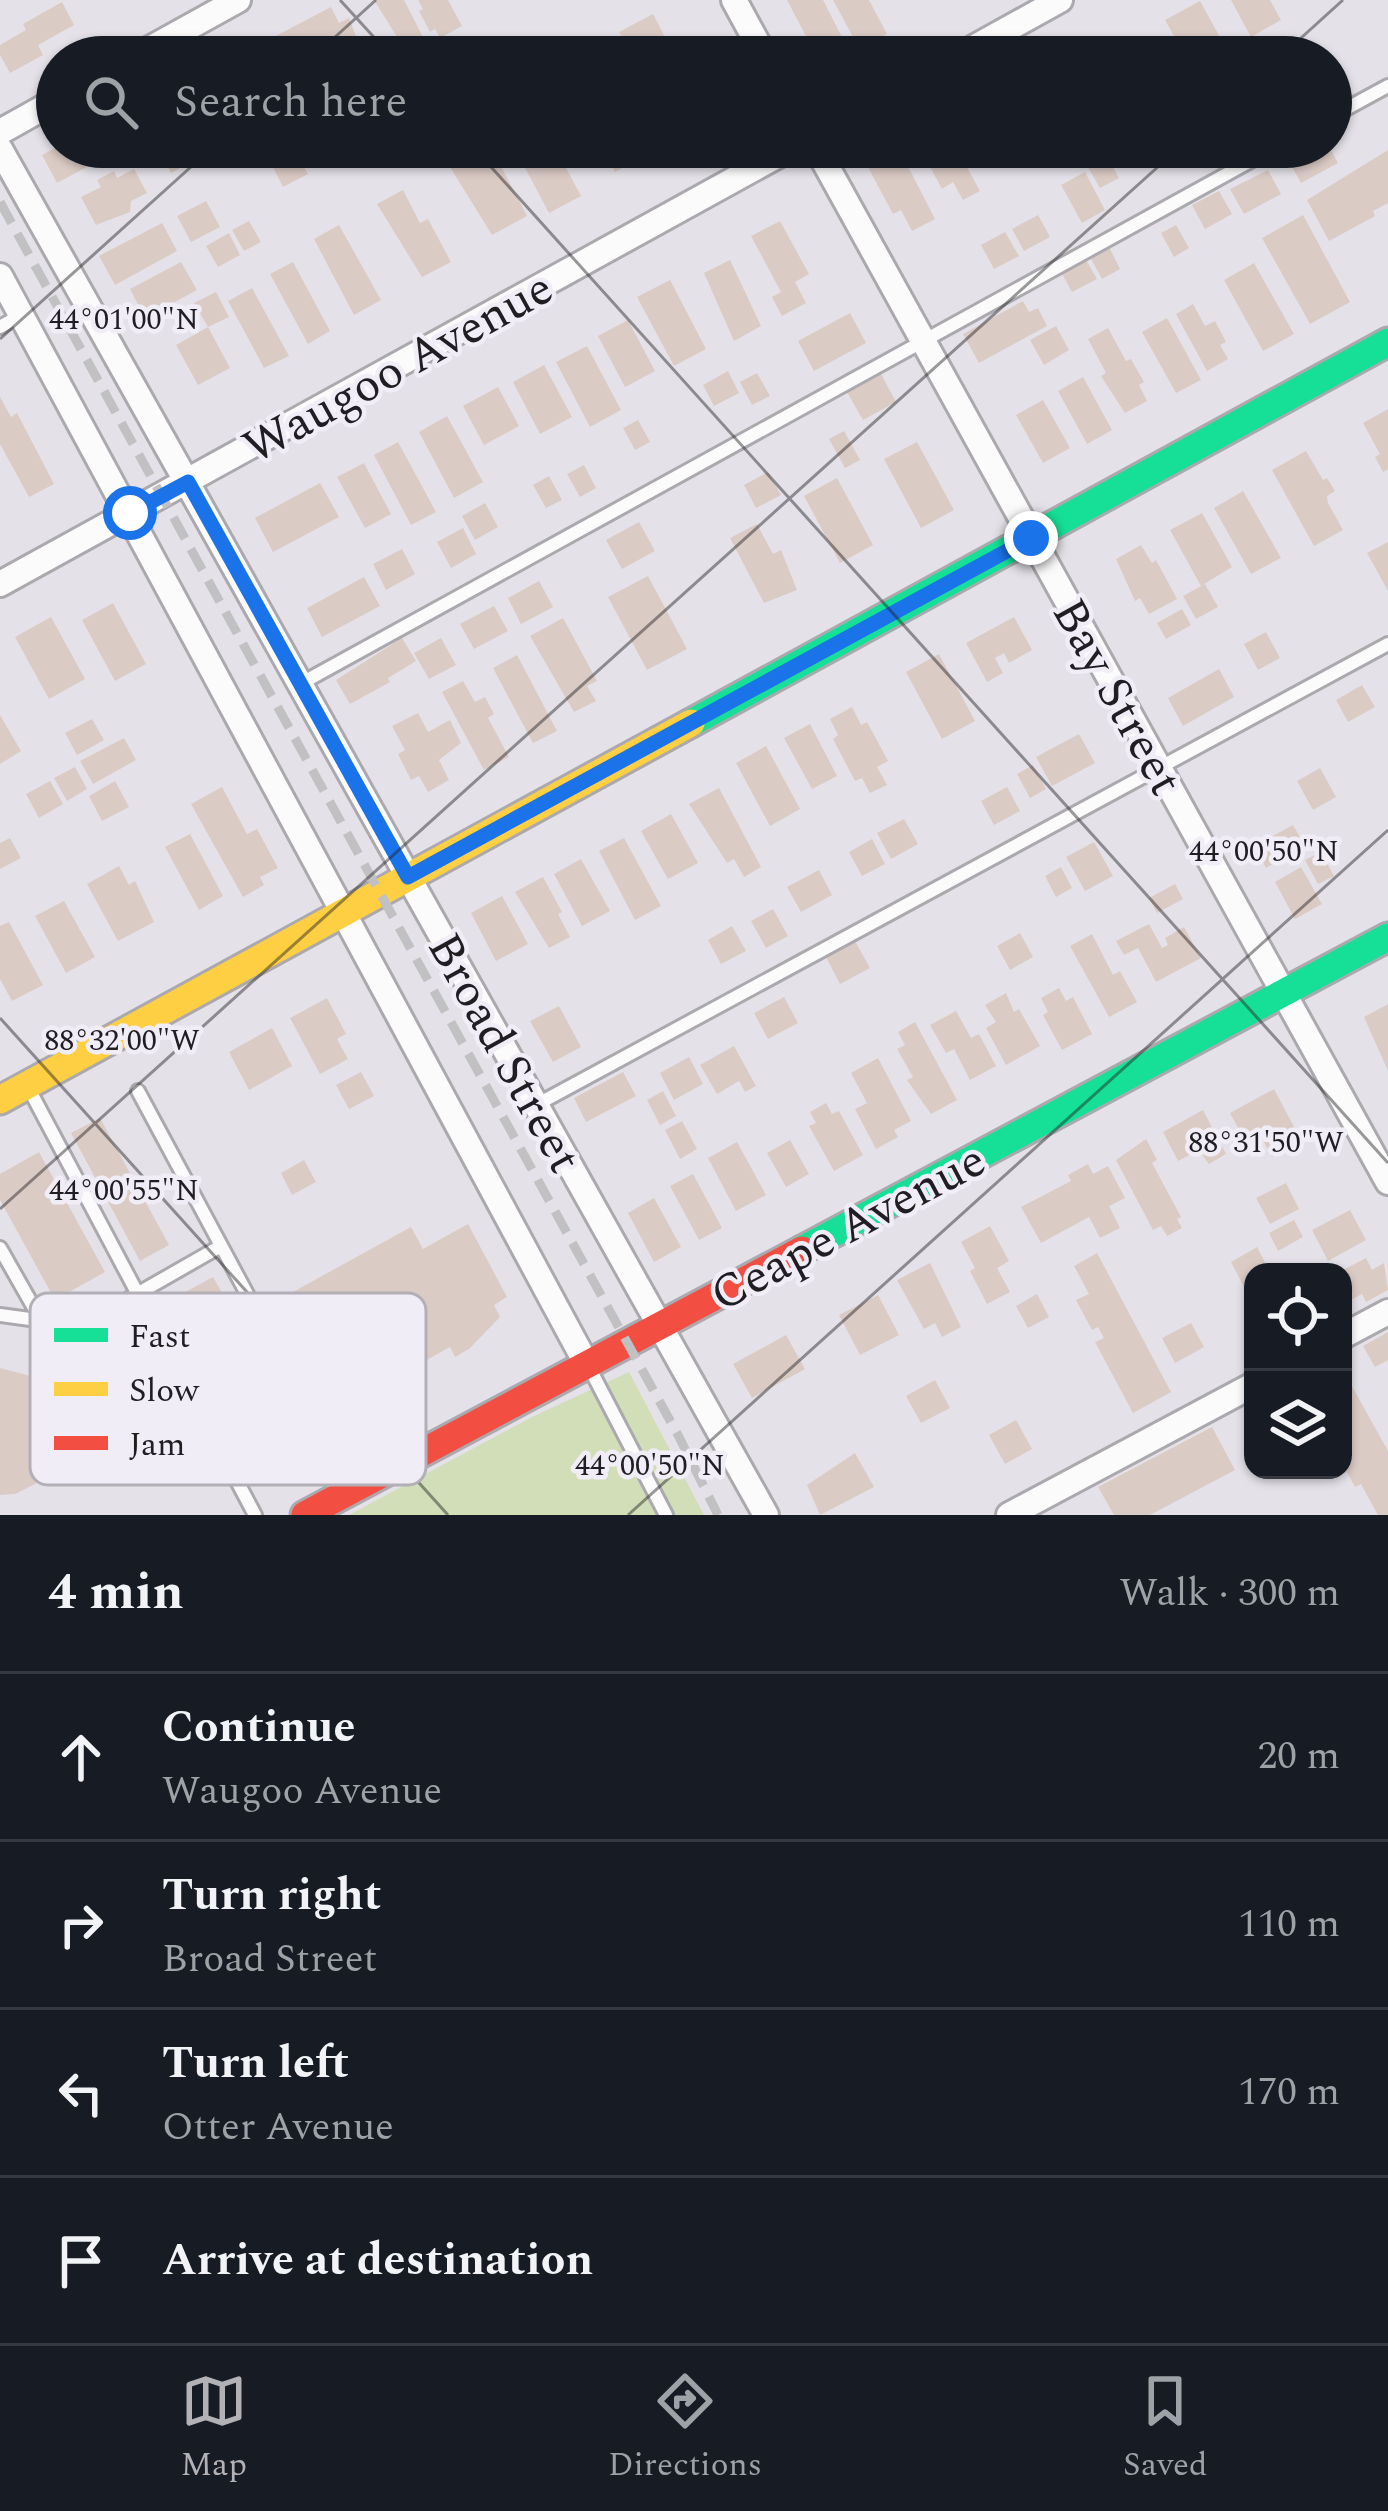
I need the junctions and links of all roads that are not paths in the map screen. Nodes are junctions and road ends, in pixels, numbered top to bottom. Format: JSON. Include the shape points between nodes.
{"nodes":[{"id":1,"x":238,"y":0,"type":"edge"},
{"id":2,"x":734,"y":0,"type":"edge"},
{"id":3,"x":1060,"y":0,"type":"edge"},
{"id":4,"x":173,"y":36,"type":"edge"},
{"id":5,"x":754,"y":36,"type":"edge"},
{"id":6,"x":995,"y":36,"type":"edge"},
{"id":7,"x":1388,"y":86,"type":"edge"},
{"id":8,"x":1352,"y":106,"type":"edge"},
{"id":9,"x":36,"y":112,"type":"edge"},
{"id":10,"x":0,"y":132,"type":"edge"},
{"id":11,"x":0,"y":149,"type":"edge"},
{"id":12,"x":755,"y":168,"type":"edge"},
{"id":13,"x":828,"y":168,"type":"edge"},
{"id":14,"x":1237,"y":168,"type":"edge"},
{"id":15,"x":0,"y":276,"type":"edge"},
{"id":16,"x":11,"y":321,"type":"edge"},
{"id":17,"x":922,"y":339,"type":"junction"},
{"id":18,"x":1388,"y":342,"type":"edge"},
{"id":19,"x":188,"y":482,"type":"junction"},
{"id":20,"x":130,"y":513,"type":"junction"},
{"id":21,"x":1031,"y":538,"type":"junction"},
{"id":22,"x":0,"y":584,"type":"edge"},
{"id":23,"x":1388,"y":644,"type":"edge"},
{"id":24,"x":300,"y":684,"type":"junction"},
{"id":25,"x":1160,"y":767,"type":"junction"},
{"id":26,"x":408,"y":877,"type":"junction"},
{"id":27,"x":345,"y":912,"type":"junction"},
{"id":28,"x":1388,"y":937,"type":"edge"},
{"id":29,"x":1283,"y":992,"type":"junction"},
{"id":30,"x":27,"y":1085,"type":"junction"},
{"id":31,"x":138,"y":1091,"type":"dead end"},
{"id":32,"x":0,"y":1100,"type":"edge"},
{"id":33,"x":536,"y":1105,"type":"junction"},
{"id":34,"x":1388,"y":1182,"type":"edge"},
{"id":35,"x":221,"y":1246,"type":"junction"},
{"id":36,"x":0,"y":1248,"type":"edge"},
{"id":37,"x":136,"y":1293,"type":"edge"},
{"id":38,"x":139,"y":1293,"type":"edge"},
{"id":39,"x":246,"y":1293,"type":"edge"},
{"id":40,"x":30,"y":1301,"type":"edge"},
{"id":41,"x":1388,"y":1312,"type":"edge"},
{"id":42,"x":0,"y":1315,"type":"edge"},
{"id":43,"x":30,"y":1319,"type":"edge"},
{"id":44,"x":659,"y":1326,"type":"junction"},
{"id":45,"x":1352,"y":1331,"type":"edge"},
{"id":46,"x":586,"y":1363,"type":"junction"},
{"id":47,"x":1244,"y":1389,"type":"edge"},
{"id":48,"x":426,"y":1450,"type":"edge"},
{"id":49,"x":239,"y":1485,"type":"edge"},
{"id":50,"x":360,"y":1485,"type":"edge"},
{"id":51,"x":255,"y":1515,"type":"edge"},
{"id":52,"x":305,"y":1515,"type":"edge"},
{"id":53,"x":666,"y":1515,"type":"edge"},
{"id":54,"x":766,"y":1515,"type":"edge"},
{"id":55,"x":1009,"y":1515,"type":"edge"}],
"edges":[{"from":1,"to":4,"type":"street"},
{"from":2,"to":5,"type":"street"},
{"from":3,"to":6,"type":"street"},
{"from":7,"to":8,"type":"lane"},
{"from":9,"to":10,"type":"street"},
{"from":11,"to":19,"type":"street","name":"Broad Street"},
{"from":12,"to":19,"type":"street","name":"Waugoo Avenue"},
{"from":13,"to":17,"type":"street","name":"Bay Street"},
{"from":14,"to":17,"type":"lane"},
{"from":15,"to":16,"type":"street","name":"Broad Street"},
{"from":16,"to":20,"type":"street","name":"Broad Street"},
{"from":17,"to":21,"type":"street","name":"Bay Street"},
{"from":17,"to":24,"type":"lane"},
{"from":18,"to":21,"type":"street"},
{"from":19,"to":20,"type":"street","name":"Waugoo Avenue"},
{"from":19,"to":24,"type":"street","name":"Broad Street"},
{"from":20,"to":22,"type":"street","name":"Waugoo Avenue"},
{"from":20,"to":27,"type":"street","name":"Broad Street"},
{"from":21,"to":25,"type":"street","name":"Bay Street"},
{"from":21,"to":26,"type":"street"},
{"from":23,"to":25,"type":"lane"},
{"from":24,"to":26,"type":"street","name":"Broad Street"},
{"from":25,"to":29,"type":"street","name":"Bay Street"},
{"from":25,"to":33,"type":"lane"},
{"from":26,"to":27,"type":"street"},
{"from":26,"to":33,"type":"street","name":"Broad Street"},
{"from":27,"to":30,"type":"street"},
{"from":27,"to":46,"type":"street","name":"Broad Street"},
{"from":28,"to":29,"type":"street","name":"Ceape Avenue"},
{"from":29,"to":34,"type":"street","name":"Bay Street"},
{"from":29,"to":44,"type":"street","name":"Ceape Avenue"},
{"from":30,"to":32,"type":"street"},
{"from":30,"to":37,"type":"lane"},
{"from":31,"to":35,"type":"lane"},
{"from":33,"to":44,"type":"street","name":"Broad Street"},
{"from":35,"to":38,"type":"lane"},
{"from":35,"to":39,"type":"lane"},
{"from":36,"to":40,"type":"lane"},
{"from":41,"to":45,"type":"street"},
{"from":42,"to":43,"type":"lane"},
{"from":44,"to":46,"type":"street","name":"Ceape Avenue"},
{"from":44,"to":54,"type":"street","name":"Broad Street"},
{"from":46,"to":48,"type":"street","name":"Ceape Avenue"},
{"from":46,"to":53,"type":"lane"},
{"from":47,"to":55,"type":"street"},
{"from":49,"to":51,"type":"lane"},
{"from":50,"to":52,"type":"street","name":"Ceape Avenue"}]}
